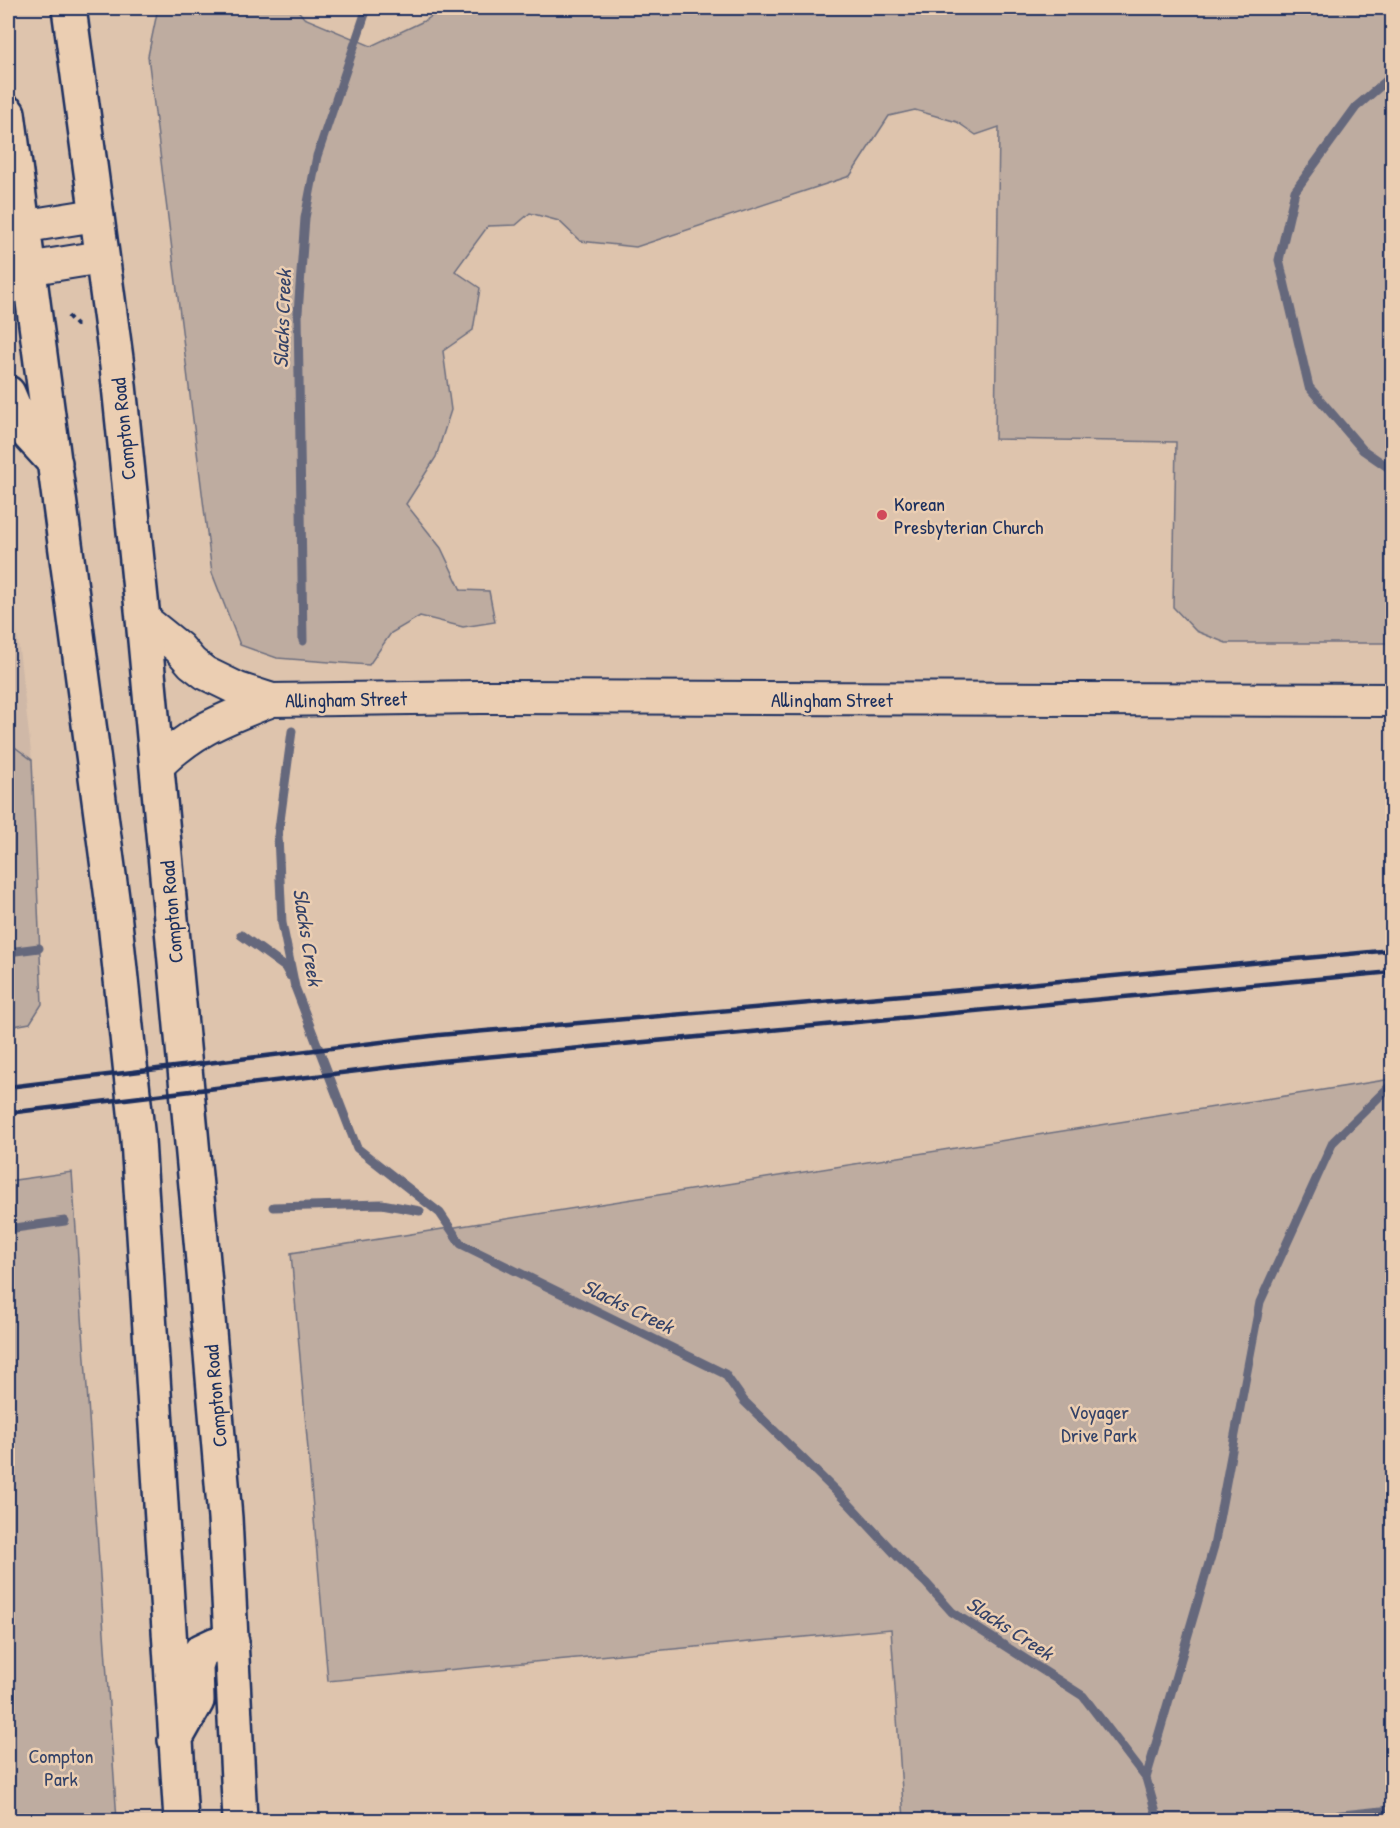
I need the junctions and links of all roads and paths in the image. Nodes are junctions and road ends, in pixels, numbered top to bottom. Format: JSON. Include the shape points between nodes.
{"nodes":[{"id":1,"x":69,"y":8,"type":"edge"},
{"id":2,"x":8,"y":128,"type":"edge"},
{"id":3,"x":96,"y":215,"type":"junction"},
{"id":4,"x":15,"y":228,"type":"edge"},
{"id":5,"x":102,"y":257,"type":"junction"},
{"id":6,"x":18,"y":271,"type":"edge"},
{"id":7,"x":8,"y":393,"type":"edge"},
{"id":8,"x":55,"y":463,"type":"junction"},
{"id":9,"x":143,"y":619,"type":"junction"},
{"id":10,"x":272,"y":700,"type":"junction"},
{"id":11,"x":1392,"y":700,"type":"edge"},
{"id":12,"x":157,"y":766,"type":"junction"},
{"id":13,"x":232,"y":1642,"type":"junction"},
{"id":14,"x":175,"y":1740,"type":"junction"},
{"id":15,"x":181,"y":1821,"type":"edge"},
{"id":16,"x":240,"y":1821,"type":"edge"}],
"edges":[{"from":1,"to":3,"type":"main road","name":"Compton Road"},
{"from":2,"to":4,"type":"main road"},
{"from":3,"to":4,"type":"street"},
{"from":3,"to":5,"type":"main road","name":"Compton Road"},
{"from":4,"to":6,"type":"main road"},
{"from":5,"to":6,"type":"street"},
{"from":5,"to":9,"type":"main road","name":"Compton Road"},
{"from":6,"to":8,"type":"main road"},
{"from":7,"to":8,"type":"main road","via":[[23,428]]},
{"from":8,"to":14,"type":"main road","via":[[130,1052]]},
{"from":9,"to":10,"type":"street","name":"Allingham Street","via":[[205,673]]},
{"from":9,"to":12,"type":"main road","name":"Compton Road"},
{"from":10,"to":11,"type":"street","name":"Allingham Street"},
{"from":10,"to":12,"type":"street","name":"Allingham Street","via":[[200,730]]},
{"from":12,"to":13,"type":"main road","name":"Compton Road","via":[[204,1272]]},
{"from":13,"to":14,"type":"main road","via":[[201,1651],[196,1666],[197,1701]]},
{"from":13,"to":16,"type":"main road","name":"Compton Road"},
{"from":14,"to":15,"type":"main road"}]}
